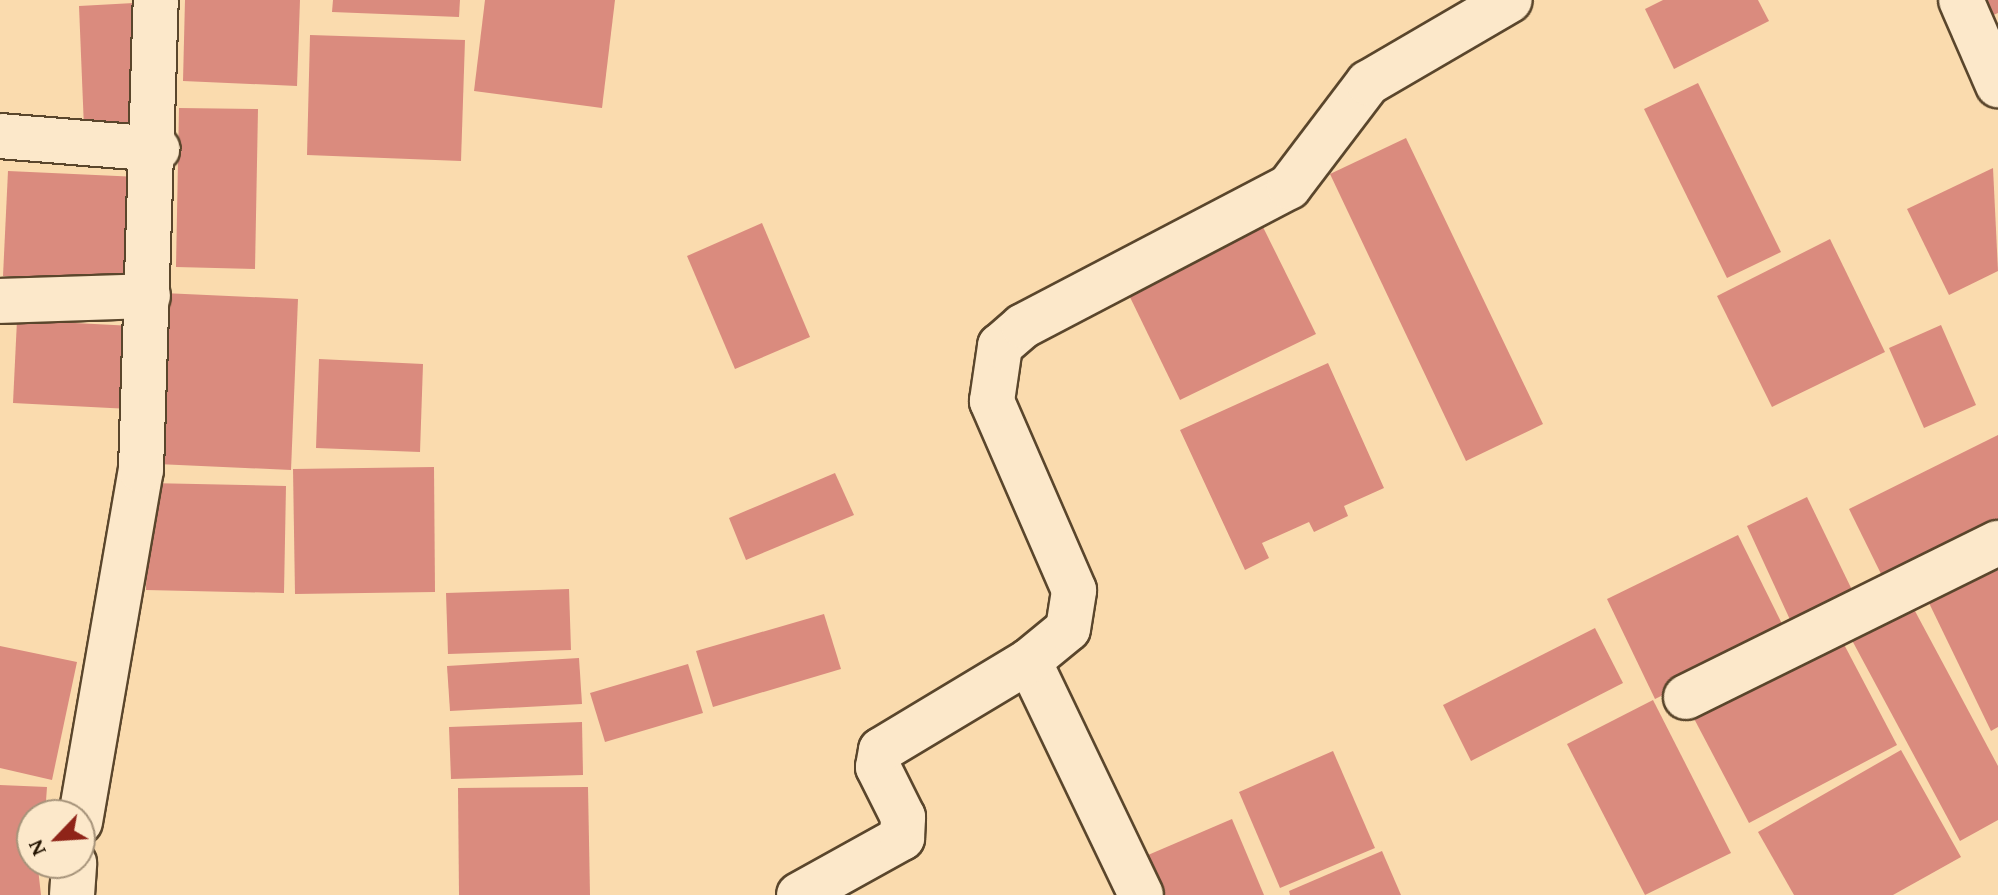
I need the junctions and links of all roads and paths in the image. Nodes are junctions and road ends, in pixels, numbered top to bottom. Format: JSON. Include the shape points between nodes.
{"nodes":[{"id":1,"x":156,"y":0,"type":"edge"},
{"id":2,"x":1510,"y":0,"type":"edge"},
{"id":3,"x":1961,"y":0,"type":"edge"},
{"id":4,"x":1998,"y":85,"type":"edge"},
{"id":5,"x":0,"y":136,"type":"edge"},
{"id":6,"x":157,"y":149,"type":"junction"},
{"id":7,"x":148,"y":296,"type":"junction"},
{"id":8,"x":0,"y":301,"type":"edge"},
{"id":9,"x":1998,"y":543,"type":"edge"},
{"id":10,"x":1029,"y":661,"type":"junction"},
{"id":11,"x":1686,"y":697,"type":"dead end"},
{"id":12,"x":84,"y":799,"type":"edge"},
{"id":13,"x":799,"y":895,"type":"edge"},
{"id":14,"x":1141,"y":895,"type":"edge"}],
"edges":[{"from":1,"to":6,"type":"street"},
{"from":2,"to":10,"type":"street","via":[[1368,83],[1289,187],[1023,326],[1000,346],[992,401],[1074,590],[1068,629]]},
{"from":3,"to":4,"type":"street"},
{"from":5,"to":6,"type":"street"},
{"from":6,"to":7,"type":"street"},
{"from":7,"to":8,"type":"street"},
{"from":7,"to":12,"type":"street","via":[[141,470]]},
{"from":9,"to":11,"type":"street"},
{"from":10,"to":13,"type":"street","via":[[881,750],[878,767],[903,817],[902,838]]},
{"from":10,"to":14,"type":"street"}]}
